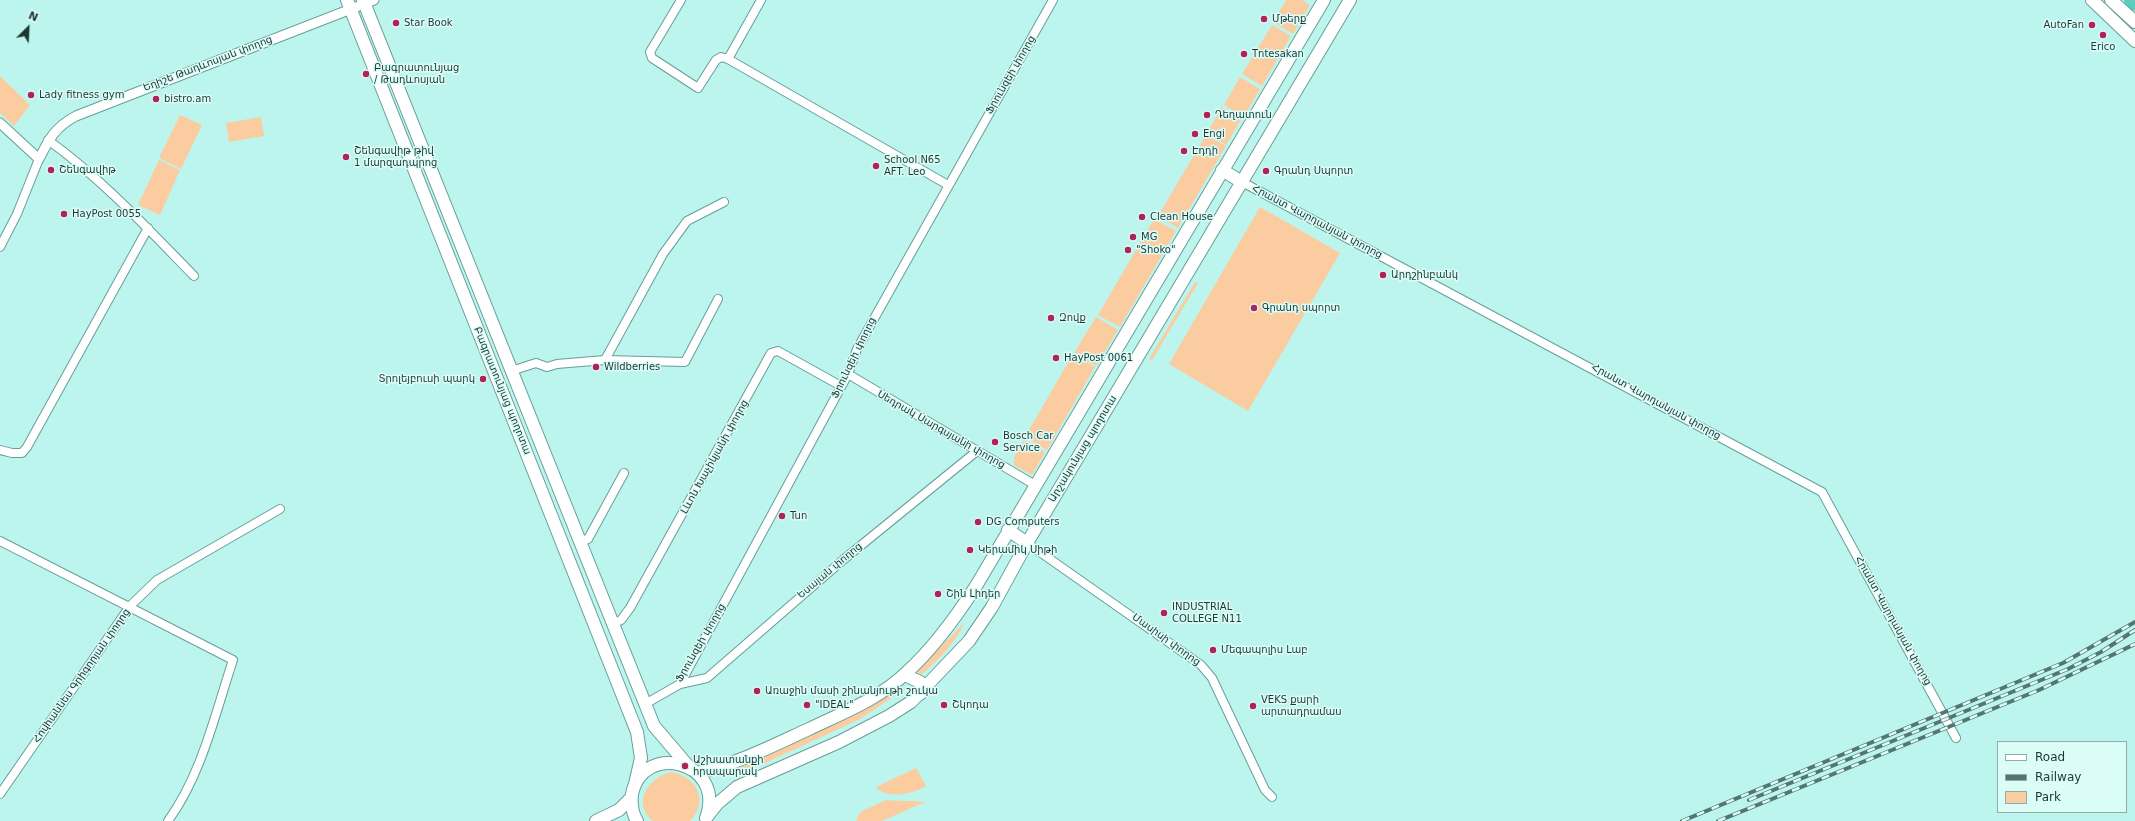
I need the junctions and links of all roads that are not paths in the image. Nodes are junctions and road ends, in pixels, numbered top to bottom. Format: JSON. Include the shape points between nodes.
{"nodes":[{"id":1,"x":681,"y":0,"type":"edge"},
{"id":2,"x":761,"y":0,"type":"edge"},
{"id":3,"x":1053,"y":0,"type":"edge"},
{"id":4,"x":1324,"y":0,"type":"edge"},
{"id":5,"x":1350,"y":0,"type":"edge"},
{"id":6,"x":2092,"y":0,"type":"edge"},
{"id":7,"x":2111,"y":0,"type":"edge"},
{"id":8,"x":367,"y":1,"type":"edge"},
{"id":9,"x":349,"y":5,"type":"edge"},
{"id":10,"x":2135,"y":22,"type":"edge"},
{"id":11,"x":2135,"y":41,"type":"edge"},
{"id":12,"x":728,"y":60,"type":"junction"},
{"id":13,"x":0,"y":123,"type":"edge"},
{"id":14,"x":48,"y":140,"type":"junction"},
{"id":15,"x":39,"y":159,"type":"junction"},
{"id":16,"x":1222,"y":170,"type":"junction"},
{"id":17,"x":1242,"y":182,"type":"junction"},
{"id":18,"x":948,"y":185,"type":"junction"},
{"id":19,"x":724,"y":202,"type":"dead end"},
{"id":20,"x":148,"y":228,"type":"junction"},
{"id":21,"x":0,"y":247,"type":"edge"},
{"id":22,"x":194,"y":276,"type":"dead end"},
{"id":23,"x":718,"y":299,"type":"dead end"},
{"id":24,"x":605,"y":360,"type":"junction"},
{"id":25,"x":512,"y":371,"type":"junction"},
{"id":26,"x":848,"y":374,"type":"junction"},
{"id":27,"x":841,"y":386,"type":"junction"},
{"id":28,"x":0,"y":450,"type":"edge"},
{"id":29,"x":977,"y":451,"type":"junction"},
{"id":30,"x":624,"y":473,"type":"dead end"},
{"id":31,"x":1035,"y":485,"type":"junction"},
{"id":32,"x":280,"y":509,"type":"dead end"},
{"id":33,"x":1008,"y":530,"type":"junction"},
{"id":34,"x":0,"y":541,"type":"edge"},
{"id":35,"x":580,"y":541,"type":"junction"},
{"id":36,"x":1027,"y":543,"type":"junction"},
{"id":37,"x":130,"y":606,"type":"junction"},
{"id":38,"x":613,"y":624,"type":"junction"},
{"id":39,"x":906,"y":674,"type":"junction"},
{"id":40,"x":680,"y":684,"type":"junction"},
{"id":41,"x":920,"y":694,"type":"junction"},
{"id":42,"x":645,"y":704,"type":"junction"},
{"id":43,"x":1956,"y":738,"type":"dead end"},
{"id":44,"x":693,"y":770,"type":"junction"},
{"id":45,"x":636,"y":784,"type":"junction"},
{"id":46,"x":0,"y":794,"type":"edge"},
{"id":47,"x":632,"y":798,"type":"junction"},
{"id":48,"x":1272,"y":798,"type":"dead end"},
{"id":49,"x":706,"y":820,"type":"edge"},
{"id":50,"x":168,"y":821,"type":"edge"},
{"id":51,"x":596,"y":821,"type":"edge"},
{"id":52,"x":637,"y":821,"type":"edge"}],
"edges":[{"from":1,"to":12,"type":"street","via":[[650,55],[698,88],[716,60],[721,57]]},
{"from":2,"to":12,"type":"street"},
{"from":3,"to":18,"type":"street","name":"Ֆրունզեի փողոց"},
{"from":4,"to":16,"type":"main road"},
{"from":5,"to":17,"type":"main road","name":"Արշակունյաց պողոտա"},
{"from":6,"to":11,"type":"main road"},
{"from":7,"to":10,"type":"main road"},
{"from":8,"to":9,"type":"street","name":"Եղիշե Թադևոսյան փողոց"},
{"from":8,"to":25,"type":"main road","name":"Բագրատունյաց պողոտա"},
{"from":9,"to":14,"type":"street","name":"Եղիշե Թադևոսյան փողոց","via":[[76,116],[60,125]]},
{"from":9,"to":45,"type":"main road","name":"Բագրատունյաց պողոտա","via":[[637,732],[641,758]]},
{"from":12,"to":18,"type":"street"},
{"from":13,"to":15,"type":"street"},
{"from":14,"to":15,"type":"street","name":"Եղիշե Թադևոսյան փողոց"},
{"from":14,"to":20,"type":"street","via":[[70,156]]},
{"from":15,"to":21,"type":"street","name":"Եղիշե Թադևոսյան փողոց"},
{"from":16,"to":17,"type":"main road"},
{"from":16,"to":31,"type":"main road"},
{"from":17,"to":36,"type":"main road","name":"Արշակունյաց պողոտա"},
{"from":17,"to":43,"type":"street","name":"Հրանտ Վարդանյան փողոց","via":[[1822,492]]},
{"from":18,"to":26,"type":"street","name":"Ֆրունզեի փողոց","via":[[857,349]]},
{"from":19,"to":24,"type":"street","via":[[687,222],[663,254]]},
{"from":20,"to":22,"type":"street"},
{"from":20,"to":28,"type":"street","via":[[27,447],[22,453]]},
{"from":23,"to":24,"type":"street","via":[[685,362]]},
{"from":24,"to":25,"type":"street","via":[[547,367],[536,363]]},
{"from":25,"to":35,"type":"main road","name":"Բագրատունյաց պողոտա"},
{"from":26,"to":27,"type":"street","name":"Ֆրունզեի փողոց"},
{"from":26,"to":29,"type":"street","name":"Սեդրակ Սարգսյանի փողոց"},
{"from":27,"to":38,"type":"street","name":"Լևոն Խաչիկյանի փողոց","via":[[778,351],[772,353],[630,608],[621,620]]},
{"from":27,"to":40,"type":"street","name":"Ֆրունզեի փողոց"},
{"from":29,"to":31,"type":"street","name":"Սեդրակ Սարգսյանի փողոց"},
{"from":29,"to":40,"type":"street","name":"Եսայան փողոց","via":[[842,560],[707,678]]},
{"from":30,"to":35,"type":"street","via":[[588,539]]},
{"from":31,"to":33,"type":"main road"},
{"from":32,"to":37,"type":"street","name":"Հովհաննես Գրիգորյան փողոց","via":[[157,580]]},
{"from":33,"to":36,"type":"main road"},
{"from":33,"to":39,"type":"main road","via":[[960,612]]},
{"from":34,"to":37,"type":"street"},
{"from":35,"to":38,"type":"main road","name":"Բագրատունյաց պողոտա"},
{"from":36,"to":41,"type":"main road","name":"Արշակունյաց պողոտա","via":[[992,607],[972,637]]},
{"from":36,"to":48,"type":"street","name":"Մասիսի փողոց","via":[[1201,665],[1212,678],[1265,790]]},
{"from":37,"to":46,"type":"street","name":"Հովհաննես Գրիգորյան փողոց"},
{"from":37,"to":50,"type":"street","via":[[233,660],[200,763]]},
{"from":38,"to":42,"type":"main road","name":"Բագրատունյաց պողոտա"},
{"from":39,"to":41,"type":"main road","via":[[920,682]]},
{"from":39,"to":44,"type":"main road","via":[[872,698],[740,761]]},
{"from":40,"to":42,"type":"street","name":"Ֆրունզեի փողոց"},
{"from":41,"to":49,"type":"main road","name":"Արշակունյաց պողոտա","via":[[889,716],[839,742],[734,789],[717,804]]},
{"from":42,"to":44,"type":"main road","name":"Բագրատունյաց պողոտա","via":[[654,726]]},
{"from":44,"to":45,"type":"main road","via":[[677,763],[665,763],[643,774]]},
{"from":44,"to":49,"type":"main road","via":[[704,780],[710,799]]},
{"from":45,"to":47,"type":"main road"},
{"from":47,"to":51,"type":"main road","via":[[619,810]]},
{"from":47,"to":52,"type":"main road","via":[[632,808]]}]}
